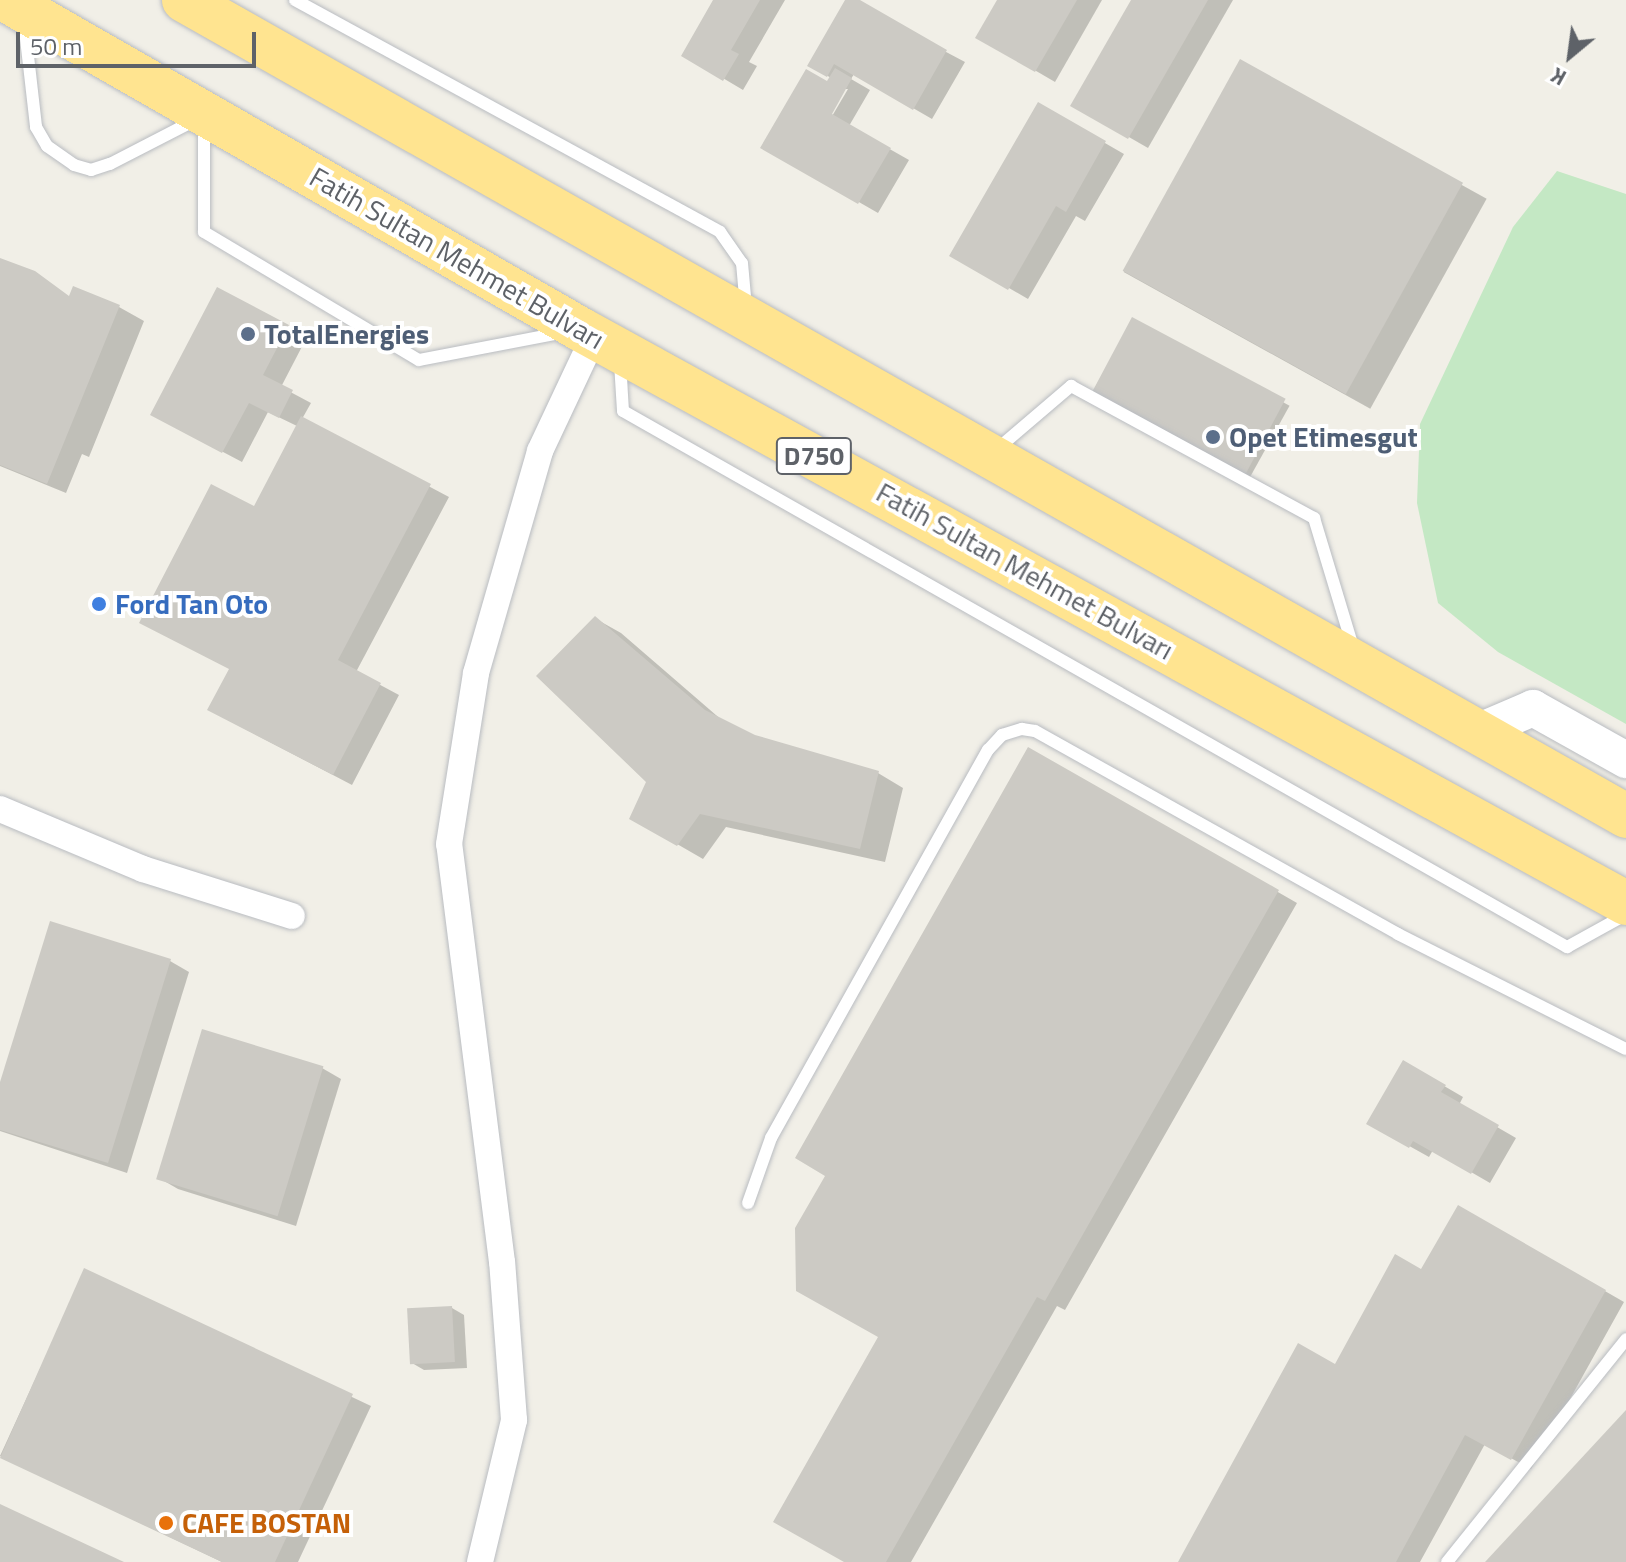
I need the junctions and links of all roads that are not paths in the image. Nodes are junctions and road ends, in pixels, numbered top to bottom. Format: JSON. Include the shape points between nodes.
{"nodes":[{"id":1,"x":184,"y":0,"type":"edge"},
{"id":2,"x":295,"y":0,"type":"edge"},
{"id":3,"x":15,"y":5,"type":"edge"},
{"id":4,"x":204,"y":115,"type":"junction"},
{"id":5,"x":747,"y":319,"type":"junction"},
{"id":6,"x":598,"y":339,"type":"junction"},
{"id":7,"x":989,"y":456,"type":"junction"},
{"id":8,"x":1359,"y":665,"type":"junction"},
{"id":9,"x":1477,"y":732,"type":"junction"},
{"id":10,"x":1626,"y":760,"type":"edge"},
{"id":11,"x":0,"y":809,"type":"edge"},
{"id":12,"x":1626,"y":816,"type":"edge"},
{"id":13,"x":1626,"y":903,"type":"edge"},
{"id":14,"x":1626,"y":914,"type":"edge"},
{"id":15,"x":292,"y":916,"type":"dead end"},
{"id":16,"x":1626,"y":1049,"type":"edge"},
{"id":17,"x":748,"y":1203,"type":"dead end"},
{"id":18,"x":1626,"y":1339,"type":"edge"},
{"id":19,"x":480,"y":1562,"type":"edge"},
{"id":20,"x":1447,"y":1562,"type":"edge"}],
"edges":[{"from":1,"to":5,"type":"highway"},
{"from":2,"to":5,"type":"lane","via":[[720,232],[742,263]]},
{"from":3,"to":4,"type":"highway","name":"Fatih Sultan Mehmet Bulvarı","number":"D750"},
{"from":3,"to":4,"type":"lane","via":[[36,127],[47,146],[74,165],[91,170],[110,164]]},
{"from":4,"to":6,"type":"highway","name":"Fatih Sultan Mehmet Bulvarı","number":"D750"},
{"from":4,"to":6,"type":"lane","via":[[204,232],[419,360]]},
{"from":5,"to":7,"type":"highway"},
{"from":6,"to":13,"type":"highway","name":"Fatih Sultan Mehmet Bulvarı","number":"D750"},
{"from":6,"to":14,"type":"lane","via":[[623,411],[1567,947]]},
{"from":6,"to":19,"type":"street","via":[[540,451],[480,659],[449,844],[502,1262],[514,1420]]},
{"from":7,"to":8,"type":"highway"},
{"from":7,"to":8,"type":"lane","via":[[1071,386],[1314,518]]},
{"from":8,"to":9,"type":"highway"},
{"from":9,"to":10,"type":"street","via":[[1533,708]]},
{"from":9,"to":12,"type":"highway"},
{"from":11,"to":15,"type":"street","via":[[143,869]]},
{"from":16,"to":17,"type":"lane","via":[[1398,934],[1046,737],[1022,729],[1002,735],[988,750],[771,1138]]},
{"from":18,"to":20,"type":"lane"}]}
